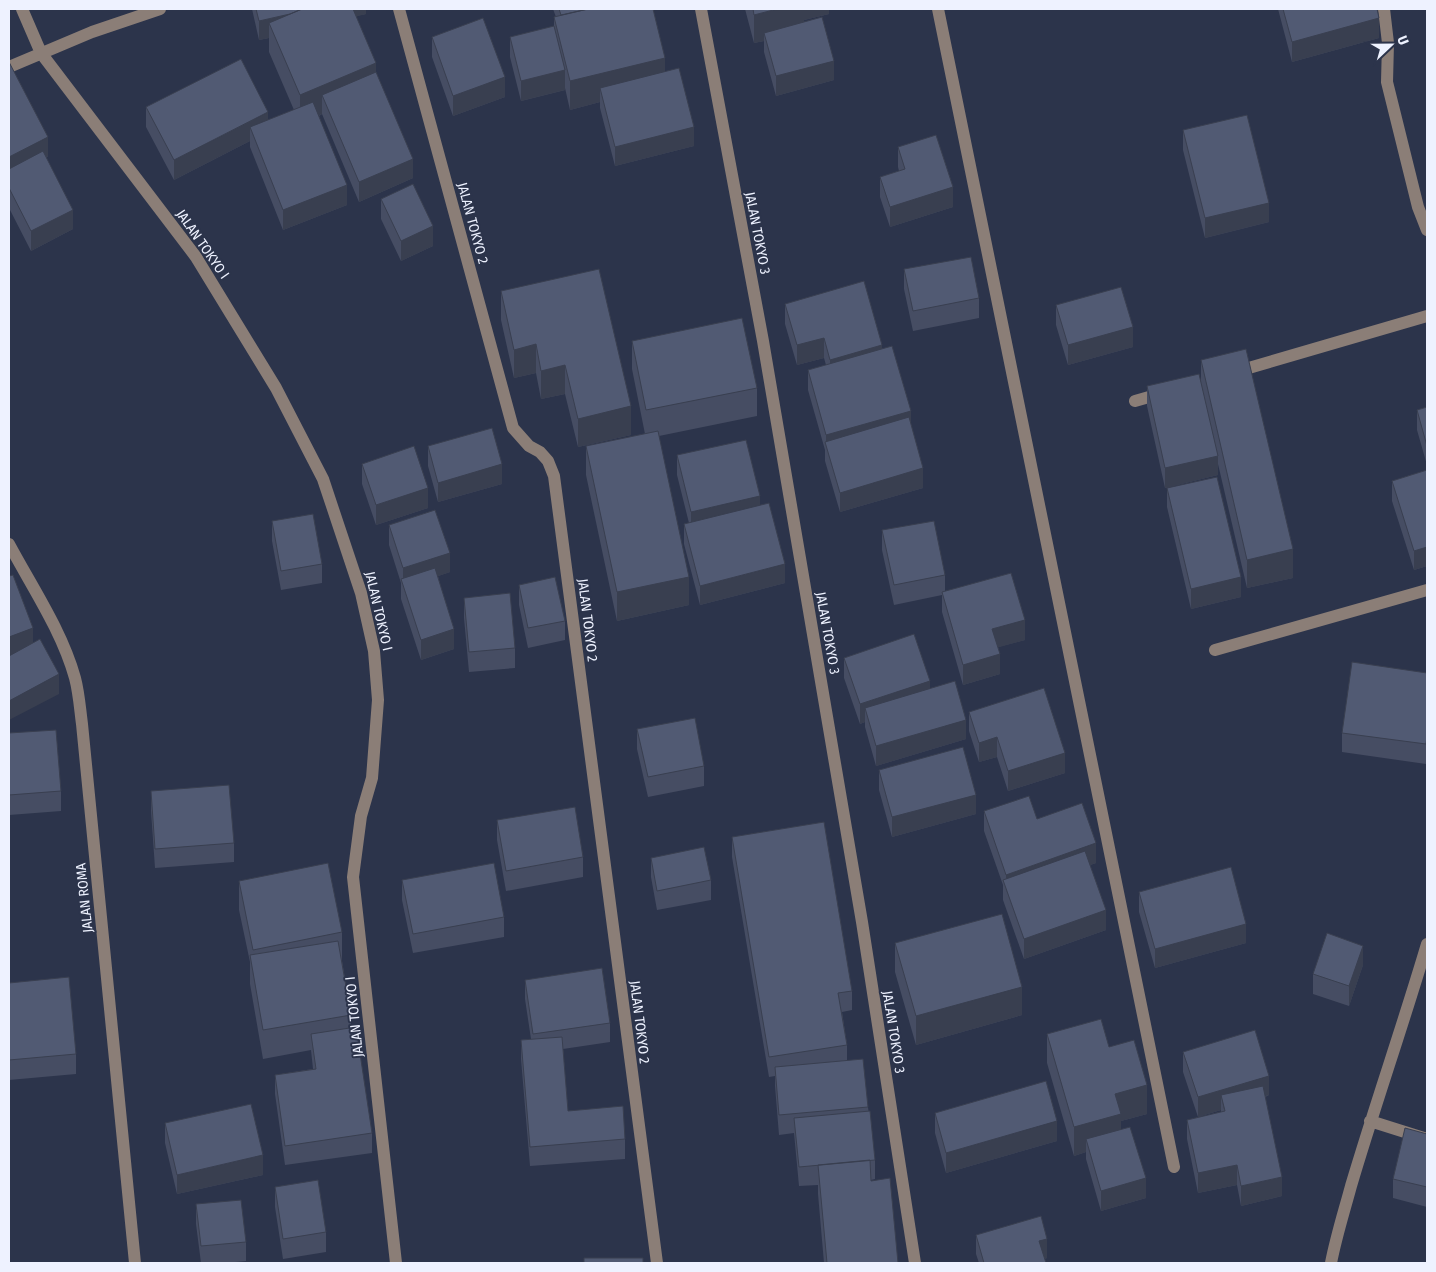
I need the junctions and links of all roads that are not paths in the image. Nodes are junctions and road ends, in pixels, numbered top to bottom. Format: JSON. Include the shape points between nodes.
{"nodes":[{"id":1,"x":22,"y":9,"type":"edge"},
{"id":2,"x":160,"y":9,"type":"edge"},
{"id":3,"x":399,"y":9,"type":"edge"},
{"id":4,"x":701,"y":9,"type":"edge"},
{"id":5,"x":938,"y":9,"type":"edge"},
{"id":6,"x":1384,"y":9,"type":"edge"},
{"id":7,"x":41,"y":53,"type":"junction"},
{"id":8,"x":9,"y":67,"type":"edge"},
{"id":9,"x":1427,"y":230,"type":"edge"},
{"id":10,"x":1427,"y":316,"type":"edge"},
{"id":11,"x":1220,"y":376,"type":"edge"},
{"id":12,"x":1173,"y":390,"type":"edge"},
{"id":13,"x":1135,"y":401,"type":"dead end"},
{"id":14,"x":9,"y":544,"type":"edge"},
{"id":15,"x":1427,"y":590,"type":"edge"},
{"id":16,"x":1215,"y":650,"type":"dead end"},
{"id":17,"x":1427,"y":944,"type":"edge"},
{"id":18,"x":1370,"y":1121,"type":"junction"},
{"id":19,"x":1427,"y":1139,"type":"edge"},
{"id":20,"x":1174,"y":1167,"type":"dead end"},
{"id":21,"x":135,"y":1263,"type":"edge"},
{"id":22,"x":396,"y":1263,"type":"edge"},
{"id":23,"x":656,"y":1263,"type":"edge"},
{"id":24,"x":915,"y":1263,"type":"edge"},
{"id":25,"x":1331,"y":1263,"type":"edge"}],
"edges":[{"from":1,"to":7,"type":"street","name":"JALAN TOKYO I"},
{"from":2,"to":7,"type":"street"},
{"from":3,"to":23,"type":"street","name":"JALAN TOKYO 2","via":[[513,428],[548,461],[554,476]]},
{"from":4,"to":24,"type":"street","name":"JALAN TOKYO 3","via":[[763,341],[862,922]]},
{"from":5,"to":20,"type":"street"},
{"from":6,"to":9,"type":"street","via":[[1388,43],[1387,82],[1418,207]]},
{"from":7,"to":8,"type":"street"},
{"from":7,"to":22,"type":"street","name":"JALAN TOKYO I","via":[[196,257],[276,388],[323,479],[361,592],[374,651],[378,700],[372,778],[361,816],[354,877]]},
{"from":10,"to":11,"type":"street"},
{"from":12,"to":13,"type":"street"},
{"from":14,"to":21,"type":"street","name":"JALAN ROMA","via":[[65,650],[75,679]]},
{"from":15,"to":16,"type":"street"},
{"from":17,"to":18,"type":"street"},
{"from":18,"to":19,"type":"street"},
{"from":18,"to":25,"type":"street"}]}
